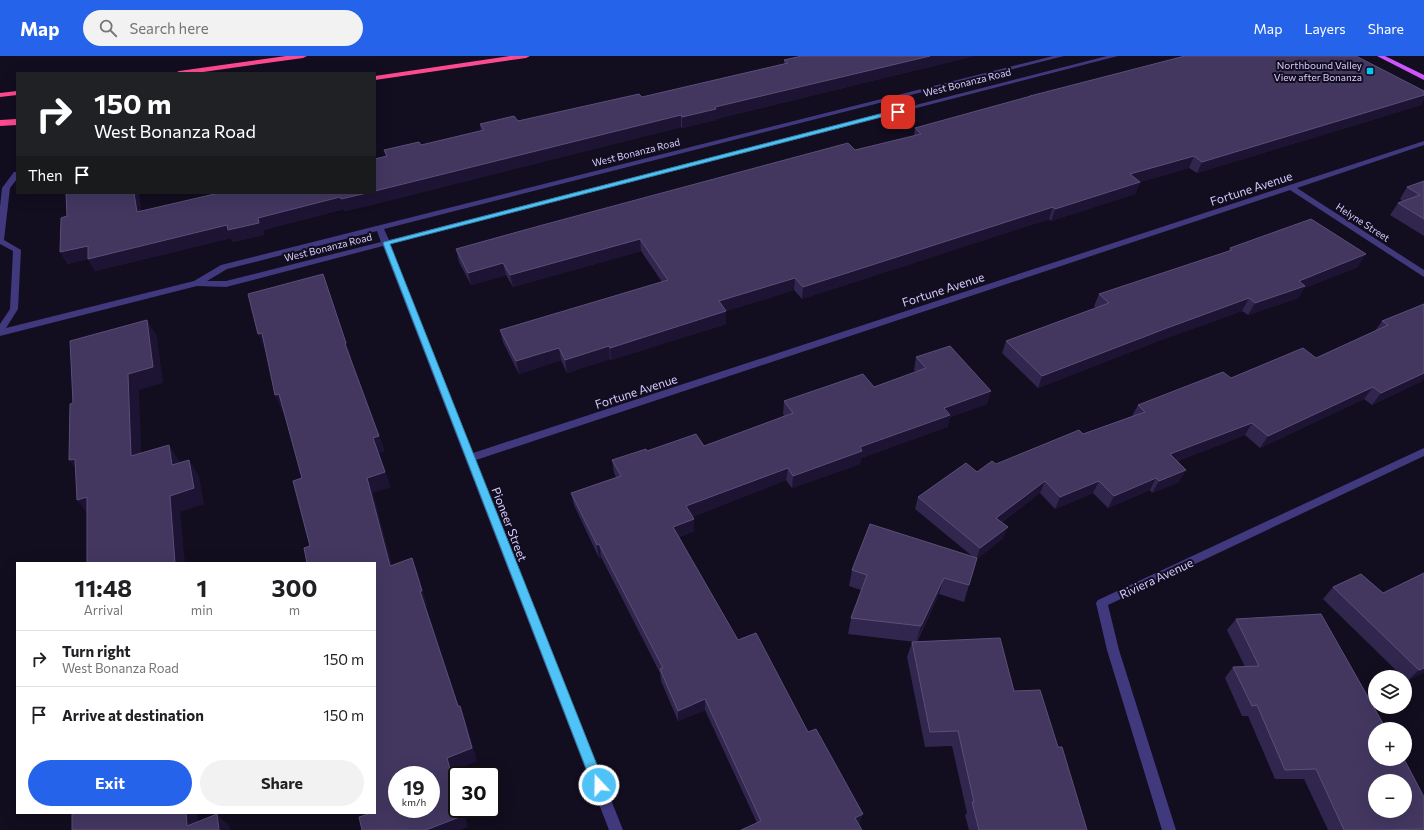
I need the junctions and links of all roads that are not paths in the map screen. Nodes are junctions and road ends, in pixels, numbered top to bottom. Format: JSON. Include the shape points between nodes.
{"nodes":[{"id":1,"x":303,"y":56,"type":"edge"},
{"id":2,"x":526,"y":56,"type":"edge"},
{"id":3,"x":1061,"y":56,"type":"edge"},
{"id":4,"x":1115,"y":56,"type":"edge"},
{"id":5,"x":1380,"y":56,"type":"edge"},
{"id":6,"x":185,"y":72,"type":"edge"},
{"id":7,"x":376,"y":78,"type":"edge"},
{"id":8,"x":1424,"y":78,"type":"edge"},
{"id":9,"x":16,"y":93,"type":"edge"},
{"id":10,"x":0,"y":95,"type":"edge"},
{"id":11,"x":16,"y":122,"type":"edge"},
{"id":12,"x":0,"y":123,"type":"edge"},
{"id":13,"x":1424,"y":143,"type":"edge"},
{"id":14,"x":646,"y":161,"type":"junction"},
{"id":15,"x":657,"y":174,"type":"junction"},
{"id":16,"x":16,"y":175,"type":"edge"},
{"id":17,"x":1291,"y":187,"type":"junction"},
{"id":18,"x":380,"y":228,"type":"junction"},
{"id":19,"x":0,"y":242,"type":"edge"},
{"id":20,"x":386,"y":243,"type":"junction"},
{"id":21,"x":1424,"y":274,"type":"edge"},
{"id":22,"x":197,"y":283,"type":"junction"},
{"id":23,"x":0,"y":332,"type":"edge"},
{"id":24,"x":1424,"y":452,"type":"edge"},
{"id":25,"x":470,"y":458,"type":"junction"},
{"id":26,"x":616,"y":830,"type":"edge"},
{"id":27,"x":1169,"y":830,"type":"edge"}],
"edges":[{"from":1,"to":6,"type":"highway"},
{"from":2,"to":7,"type":"highway"},
{"from":3,"to":14,"type":"street","name":"West Bonanza Road"},
{"from":4,"to":15,"type":"street","name":"West Bonanza Road"},
{"from":5,"to":8,"type":"main road"},
{"from":9,"to":10,"type":"highway"},
{"from":11,"to":12,"type":"highway"},
{"from":13,"to":17,"type":"street","name":"Fortune Avenue"},
{"from":14,"to":15,"type":"street"},
{"from":14,"to":18,"type":"street","name":"West Bonanza Road"},
{"from":15,"to":20,"type":"street","name":"West Bonanza Road"},
{"from":16,"to":19,"type":"street","via":[[6,188]]},
{"from":17,"to":21,"type":"street","name":"Helyne Street"},
{"from":17,"to":25,"type":"street","name":"Fortune Avenue"},
{"from":18,"to":20,"type":"street","name":"Pioneer Street"},
{"from":18,"to":22,"type":"street","name":"West Bonanza Road","via":[[224,267]]},
{"from":19,"to":23,"type":"street","via":[[17,250],[14,309]]},
{"from":20,"to":22,"type":"street","name":"West Bonanza Road","via":[[226,284]]},
{"from":20,"to":25,"type":"street","name":"Pioneer Street"},
{"from":22,"to":23,"type":"street","name":"West Bonanza Road"},
{"from":24,"to":27,"type":"street","name":"Riviera Avenue","via":[[1102,603],[1113,650]]},
{"from":25,"to":26,"type":"street","name":"Pioneer Street"}]}
